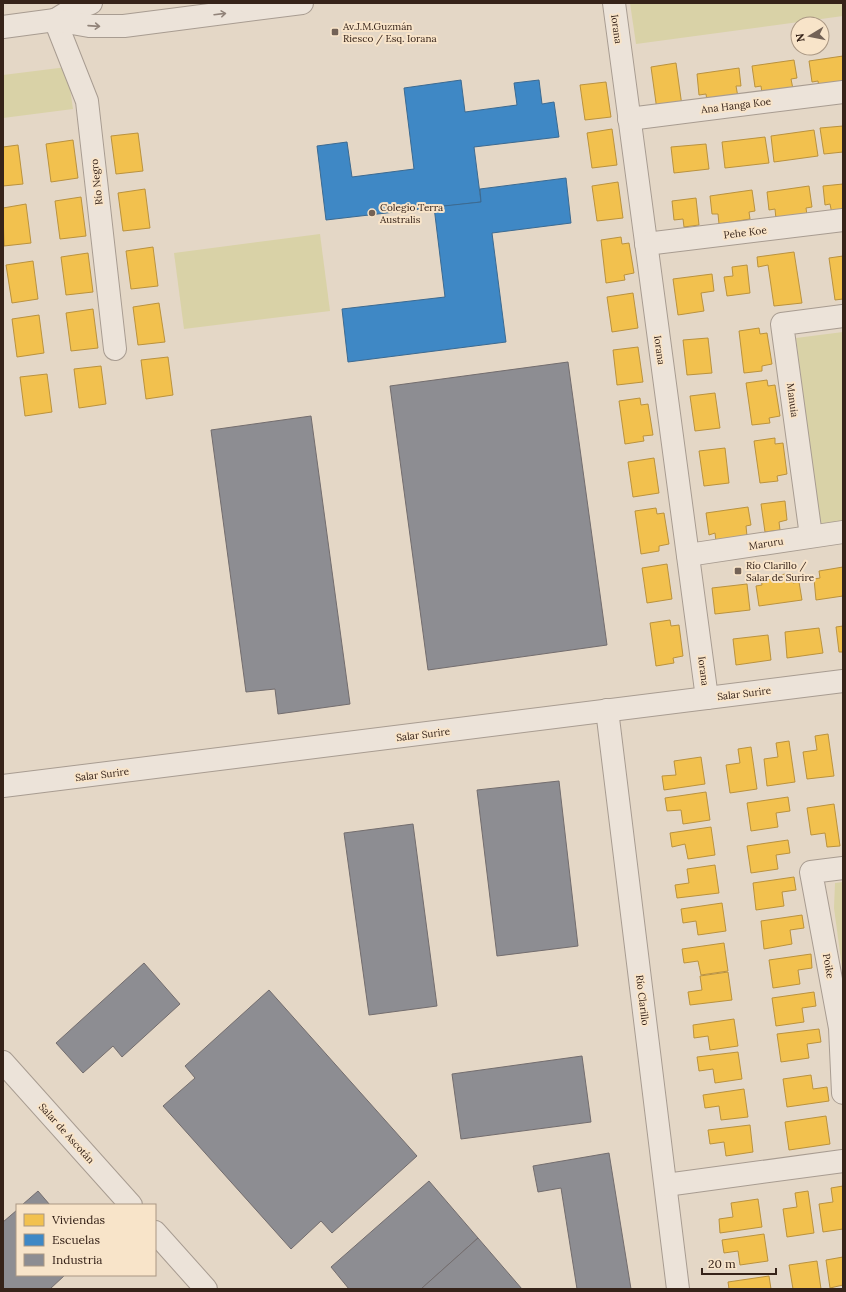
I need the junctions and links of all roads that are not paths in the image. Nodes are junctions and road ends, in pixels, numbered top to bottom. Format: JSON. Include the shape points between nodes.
{"nodes":[{"id":1,"x":91,"y":3,"type":"edge"},
{"id":2,"x":302,"y":3,"type":"edge"},
{"id":3,"x":614,"y":3,"type":"edge"},
{"id":4,"x":181,"y":11,"type":"edge"},
{"id":5,"x":55,"y":20,"type":"junction"},
{"id":6,"x":3,"y":27,"type":"edge"},
{"id":7,"x":843,"y":92,"type":"edge"},
{"id":8,"x":629,"y":119,"type":"junction"},
{"id":9,"x":843,"y":220,"type":"edge"},
{"id":10,"x":646,"y":244,"type":"junction"},
{"id":11,"x":843,"y":316,"type":"edge"},
{"id":12,"x":115,"y":349,"type":"dead end"},
{"id":13,"x":843,"y":532,"type":"edge"},
{"id":14,"x":811,"y":536,"type":"junction"},
{"id":15,"x":688,"y":555,"type":"junction"},
{"id":16,"x":843,"y":680,"type":"edge"},
{"id":17,"x":707,"y":698,"type":"junction"},
{"id":18,"x":607,"y":710,"type":"junction"},
{"id":19,"x":3,"y":786,"type":"edge"},
{"id":20,"x":843,"y":868,"type":"edge"},
{"id":21,"x":3,"y":1062,"type":"edge"},
{"id":22,"x":843,"y":1093,"type":"edge"},
{"id":23,"x":843,"y":1161,"type":"edge"},
{"id":24,"x":666,"y":1185,"type":"junction"},
{"id":25,"x":130,"y":1204,"type":"edge"},
{"id":26,"x":156,"y":1233,"type":"edge"},
{"id":27,"x":206,"y":1289,"type":"edge"},
{"id":28,"x":678,"y":1289,"type":"edge"}],
"edges":[{"from":1,"to":5,"type":"street"},
{"from":4,"to":2,"type":"street","one_way":true},
{"from":3,"to":8,"type":"street","name":"Iorana"},
{"from":5,"to":4,"type":"street","one_way":true,"via":[[89,26],[124,26]]},
{"from":5,"to":6,"type":"street"},
{"from":5,"to":12,"type":"street","name":"Río Negro","via":[[88,101]]},
{"from":7,"to":8,"type":"street","name":"Ana Hanga Koe"},
{"from":8,"to":10,"type":"street","name":"Iorana"},
{"from":9,"to":10,"type":"street","name":"Pehe Koe"},
{"from":10,"to":15,"type":"street","name":"Iorana"},
{"from":11,"to":14,"type":"street","name":"Manuia","via":[[782,324]]},
{"from":13,"to":14,"type":"street","name":"Maruru"},
{"from":14,"to":15,"type":"street","name":"Maruru"},
{"from":15,"to":17,"type":"street","name":"Iorana"},
{"from":16,"to":17,"type":"street","name":"Salar Surire"},
{"from":17,"to":18,"type":"street","name":"Salar Surire"},
{"from":18,"to":19,"type":"street","name":"Salar Surire"},
{"from":18,"to":24,"type":"street","name":"Río Clarillo"},
{"from":20,"to":22,"type":"street","name":"Poike","via":[[811,872],[840,1028]]},
{"from":21,"to":25,"type":"street","name":"Salar de Ascotán"},
{"from":23,"to":24,"type":"street"},
{"from":24,"to":28,"type":"street","name":"Río Clarillo"},
{"from":26,"to":27,"type":"street"}]}
